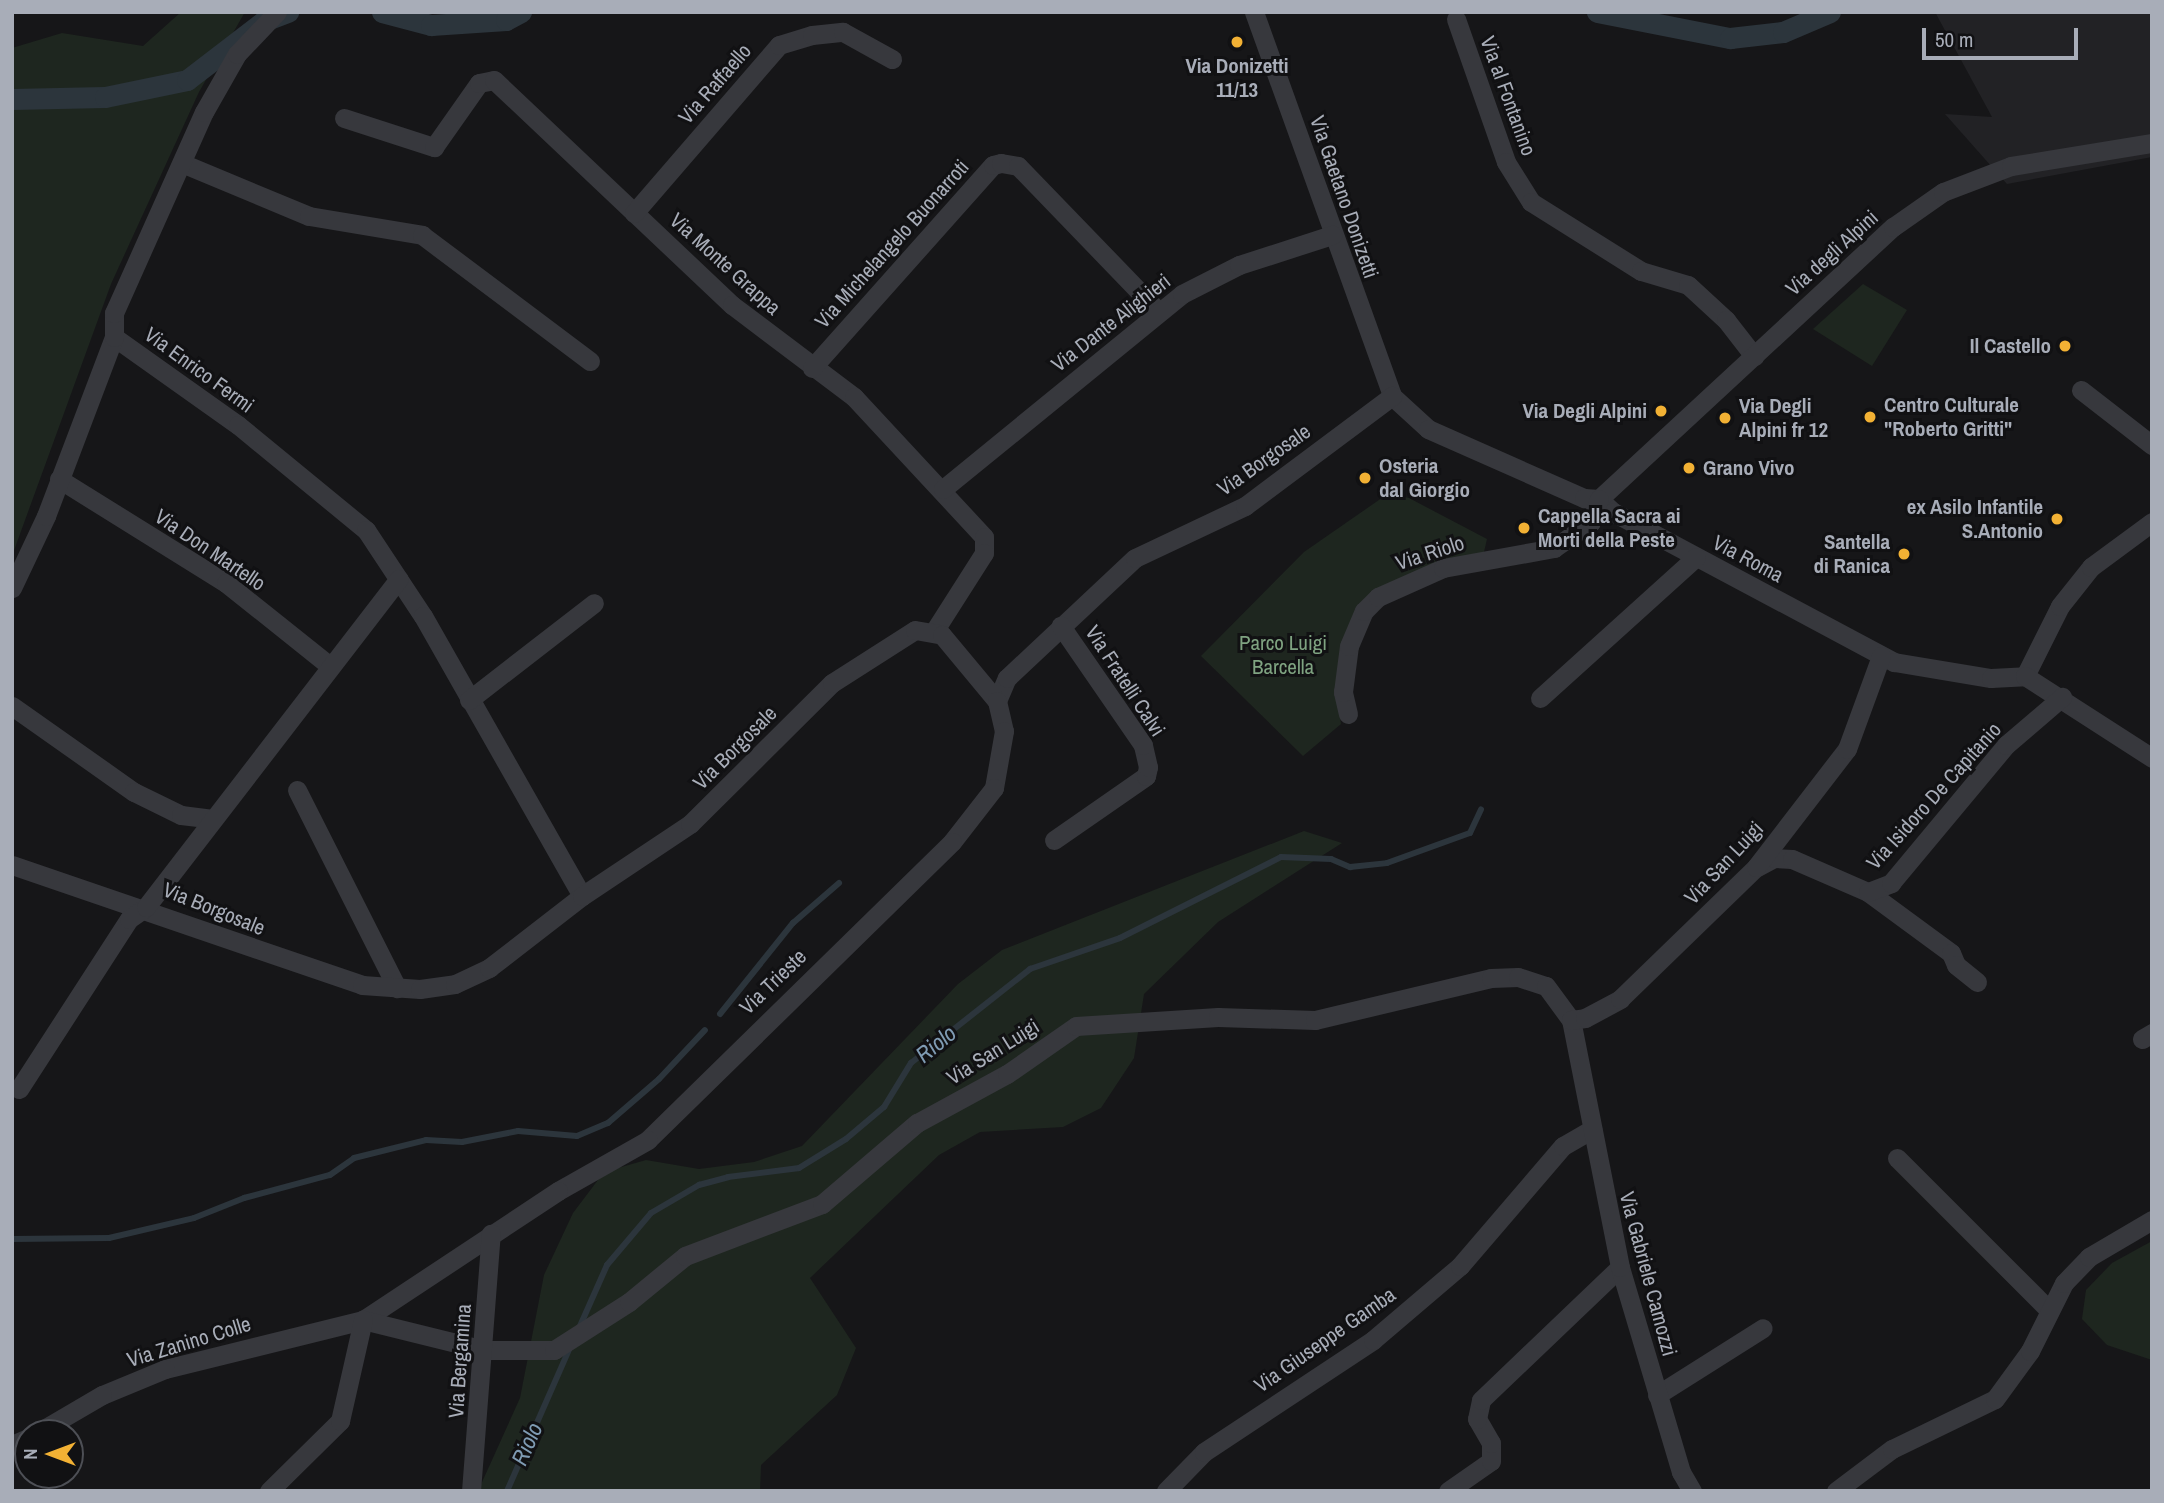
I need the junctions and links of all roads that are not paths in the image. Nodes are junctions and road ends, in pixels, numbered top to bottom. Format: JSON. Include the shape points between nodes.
{"nodes":[{"id":1,"x":277,"y":12,"type":"edge"},
{"id":2,"x":1254,"y":12,"type":"edge"},
{"id":3,"x":1455,"y":19,"type":"dead end"},
{"id":4,"x":892,"y":59,"type":"dead end"},
{"id":5,"x":344,"y":118,"type":"dead end"},
{"id":6,"x":2152,"y":144,"type":"edge"},
{"id":7,"x":184,"y":164,"type":"junction"},
{"id":8,"x":634,"y":213,"type":"junction"},
{"id":9,"x":1332,"y":234,"type":"junction"},
{"id":10,"x":1158,"y":311,"type":"junction"},
{"id":11,"x":114,"y":337,"type":"junction"},
{"id":12,"x":1754,"y":356,"type":"junction"},
{"id":13,"x":590,"y":361,"type":"dead end"},
{"id":14,"x":812,"y":368,"type":"junction"},
{"id":15,"x":2081,"y":390,"type":"dead end"},
{"id":16,"x":1392,"y":396,"type":"junction"},
{"id":17,"x":2152,"y":445,"type":"edge"},
{"id":18,"x":59,"y":479,"type":"junction"},
{"id":19,"x":943,"y":489,"type":"junction"},
{"id":20,"x":1598,"y":499,"type":"junction"},
{"id":21,"x":2152,"y":522,"type":"edge"},
{"id":22,"x":1696,"y":557,"type":"junction"},
{"id":23,"x":399,"y":579,"type":"junction"},
{"id":24,"x":12,"y":588,"type":"edge"},
{"id":25,"x":594,"y":603,"type":"dead end"},
{"id":26,"x":1060,"y":626,"type":"junction"},
{"id":27,"x":935,"y":630,"type":"junction"},
{"id":28,"x":1881,"y":656,"type":"junction"},
{"id":29,"x":330,"y":666,"type":"junction"},
{"id":30,"x":2025,"y":676,"type":"junction"},
{"id":31,"x":2062,"y":697,"type":"junction"},
{"id":32,"x":1539,"y":698,"type":"dead end"},
{"id":33,"x":469,"y":701,"type":"junction"},
{"id":34,"x":997,"y":701,"type":"junction"},
{"id":35,"x":12,"y":706,"type":"edge"},
{"id":36,"x":1348,"y":714,"type":"dead end"},
{"id":37,"x":2152,"y":758,"type":"edge"},
{"id":38,"x":297,"y":790,"type":"dead end"},
{"id":39,"x":213,"y":819,"type":"junction"},
{"id":40,"x":1787,"y":827,"type":"junction"},
{"id":41,"x":1054,"y":840,"type":"dead end"},
{"id":42,"x":1791,"y":859,"type":"junction"},
{"id":43,"x":13,"y":864,"type":"edge"},
{"id":44,"x":1756,"y":867,"type":"junction"},
{"id":45,"x":1868,"y":892,"type":"junction"},
{"id":46,"x":582,"y":896,"type":"junction"},
{"id":47,"x":146,"y":907,"type":"junction"},
{"id":48,"x":1977,"y":982,"type":"dead end"},
{"id":49,"x":397,"y":988,"type":"junction"},
{"id":50,"x":1571,"y":1020,"type":"junction"},
{"id":51,"x":1578,"y":1064,"type":"joint"},
{"id":52,"x":19,"y":1089,"type":"dead end"},
{"id":53,"x":1592,"y":1129,"type":"junction"},
{"id":54,"x":1897,"y":1158,"type":"dead end"},
{"id":55,"x":2152,"y":1220,"type":"edge"},
{"id":56,"x":491,"y":1234,"type":"junction"},
{"id":57,"x":1620,"y":1267,"type":"junction"},
{"id":58,"x":2050,"y":1311,"type":"junction"},
{"id":59,"x":363,"y":1320,"type":"junction"},
{"id":60,"x":1763,"y":1328,"type":"dead end"},
{"id":61,"x":484,"y":1350,"type":"junction"},
{"id":62,"x":1657,"y":1395,"type":"junction"},
{"id":63,"x":61,"y":1419,"type":"edge"},
{"id":64,"x":1892,"y":1449,"type":"junction"},
{"id":65,"x":269,"y":1491,"type":"edge"},
{"id":66,"x":471,"y":1491,"type":"edge"},
{"id":67,"x":1166,"y":1491,"type":"edge"},
{"id":68,"x":1448,"y":1491,"type":"edge"},
{"id":69,"x":1692,"y":1491,"type":"edge"},
{"id":70,"x":1836,"y":1491,"type":"edge"},
{"id":71,"x":1858,"y":1491,"type":"edge"}],
"edges":[{"from":1,"to":7,"type":"street","name":"Via Enrico Fermi","via":[[237,54],[204,112]]},
{"from":2,"to":9,"type":"street","name":"Via Gaetano Donizetti"},
{"from":3,"to":12,"type":"street","name":"Via al Fontanino","via":[[1506,162],[1531,202],[1641,271],[1688,285],[1726,320]]},
{"from":4,"to":8,"type":"street","name":"Via Raffaello","via":[[843,32],[812,35],[779,46]]},
{"from":5,"to":8,"type":"street","name":"Via Monte Grappa","via":[[435,147],[479,83],[494,80]]},
{"from":6,"to":12,"type":"street","name":"Via degli Alpini","via":[[2011,166],[1943,192],[1893,227]]},
{"from":7,"to":11,"type":"street","name":"Via Enrico Fermi","via":[[114,313]]},
{"from":7,"to":13,"type":"street","via":[[309,216],[422,235]]},
{"from":8,"to":14,"type":"street","name":"Via Monte Grappa","via":[[732,305]]},
{"from":9,"to":10,"type":"street","name":"Via Dante Alighieri","via":[[1239,265]]},
{"from":9,"to":16,"type":"street","name":"Via Gaetano Donizetti"},
{"from":10,"to":14,"type":"street","name":"Via Michelangelo Buonarroti","via":[[1018,166],[1001,163],[993,165]]},
{"from":10,"to":19,"type":"street","name":"Via Dante Alighieri"},
{"from":11,"to":18,"type":"street"},
{"from":11,"to":23,"type":"street","name":"Via Enrico Fermi","via":[[329,495],[366,530]]},
{"from":12,"to":20,"type":"street","name":"Via degli Alpini"},
{"from":14,"to":19,"type":"street","name":"Via Monte Grappa","via":[[854,397]]},
{"from":15,"to":17,"type":"street"},
{"from":16,"to":20,"type":"street","name":"Via Roma","via":[[1429,429],[1584,498]]},
{"from":16,"to":26,"type":"street","name":"Via Borgosale","via":[[1245,506],[1135,558]]},
{"from":18,"to":24,"type":"street"},
{"from":18,"to":29,"type":"street","name":"Via Don Martello","via":[[226,583]]},
{"from":19,"to":27,"type":"street","name":"Via Monte Grappa","via":[[987,544],[967,586]]},
{"from":20,"to":22,"type":"street","name":"Via Roma"},
{"from":20,"to":36,"type":"street","name":"Via Riolo","via":[[1591,522],[1554,548],[1443,569],[1378,597],[1364,611],[1349,646],[1343,692]]},
{"from":21,"to":30,"type":"street","via":[[2091,566],[2060,606]]},
{"from":22,"to":28,"type":"street","name":"Via Roma"},
{"from":22,"to":32,"type":"street"},
{"from":23,"to":29,"type":"street"},
{"from":23,"to":33,"type":"street","name":"Via Enrico Fermi"},
{"from":25,"to":33,"type":"street"},
{"from":26,"to":34,"type":"street","name":"Via Borgosale","via":[[1007,678]]},
{"from":26,"to":41,"type":"street","name":"Via Fratelli Calvi","via":[[1143,745],[1148,766],[1146,776]]},
{"from":27,"to":34,"type":"street"},
{"from":27,"to":46,"type":"street","name":"Via Borgosale","via":[[900,638],[831,683],[690,824]]},
{"from":28,"to":30,"type":"street","name":"Via Roma","via":[[1992,678]]},
{"from":28,"to":40,"type":"street","name":"Via San Luigi","via":[[1847,749]]},
{"from":29,"to":39,"type":"street"},
{"from":30,"to":31,"type":"street"},
{"from":31,"to":37,"type":"street"},
{"from":31,"to":45,"type":"street","name":"Via Isidoro De Capitanio","via":[[2006,746],[1891,883]]},
{"from":33,"to":46,"type":"street","name":"Via Enrico Fermi"},
{"from":34,"to":56,"type":"street","name":"Via Trieste","via":[[1004,731],[994,788],[952,842],[648,1140]]},
{"from":35,"to":39,"type":"street","via":[[134,792],[181,816]]},
{"from":38,"to":49,"type":"street"},
{"from":39,"to":47,"type":"street"},
{"from":40,"to":42,"type":"street"},
{"from":40,"to":44,"type":"street","name":"Via San Luigi"},
{"from":42,"to":44,"type":"street","via":[[1774,858]]},
{"from":42,"to":45,"type":"street"},
{"from":43,"to":47,"type":"street","name":"Via Borgosale"},
{"from":44,"to":50,"type":"street","name":"Via San Luigi","via":[[1620,999],[1585,1018]]},
{"from":45,"to":48,"type":"street","via":[[1951,953],[1956,965]]},
{"from":46,"to":49,"type":"street","name":"Via Borgosale","via":[[489,968],[455,984]]},
{"from":47,"to":49,"type":"street","name":"Via Borgosale","via":[[312,971],[362,985]]},
{"from":47,"to":52,"type":"street","via":[[129,919]]},
{"from":50,"to":51,"type":"street","name":"Via San Luigi"},
{"from":50,"to":61,"type":"street","name":"Via San Luigi","via":[[1546,986],[1518,977],[1491,978],[1315,1020],[1218,1017],[1076,1026],[1007,1074],[917,1123],[822,1204],[685,1256],[558,1347]]},
{"from":51,"to":53,"type":"street","name":"Via Gabriele Camozzi"},
{"from":53,"to":57,"type":"street","name":"Via Gabriele Camozzi"},
{"from":53,"to":67,"type":"street","name":"Via Giuseppe Gamba","via":[[1563,1146],[1450,1274],[1373,1340],[1204,1452]]},
{"from":54,"to":58,"type":"street"},
{"from":55,"to":58,"type":"street","via":[[2089,1257],[2064,1283]]},
{"from":56,"to":59,"type":"street","name":"Via Zanino Colle"},
{"from":56,"to":61,"type":"street","name":"Via Bergamina"},
{"from":57,"to":62,"type":"street","name":"Via Gabriele Camozzi"},
{"from":57,"to":68,"type":"street","via":[[1481,1399],[1477,1419],[1491,1443],[1491,1461]]},
{"from":58,"to":64,"type":"street","via":[[2030,1351],[1995,1399]]},
{"from":59,"to":61,"type":"street","name":"Via Zanino Colle"},
{"from":59,"to":63,"type":"street","name":"Via Zanino Colle","via":[[166,1369],[102,1395]]},
{"from":59,"to":65,"type":"street","via":[[340,1421]]},
{"from":60,"to":62,"type":"street"},
{"from":61,"to":66,"type":"street","name":"Via Bergamina"},
{"from":62,"to":69,"type":"street","name":"Via Gabriele Camozzi","via":[[1681,1472]]},
{"from":64,"to":70,"type":"street"},
{"from":64,"to":71,"type":"street","via":[[1883,1471]]}]}
